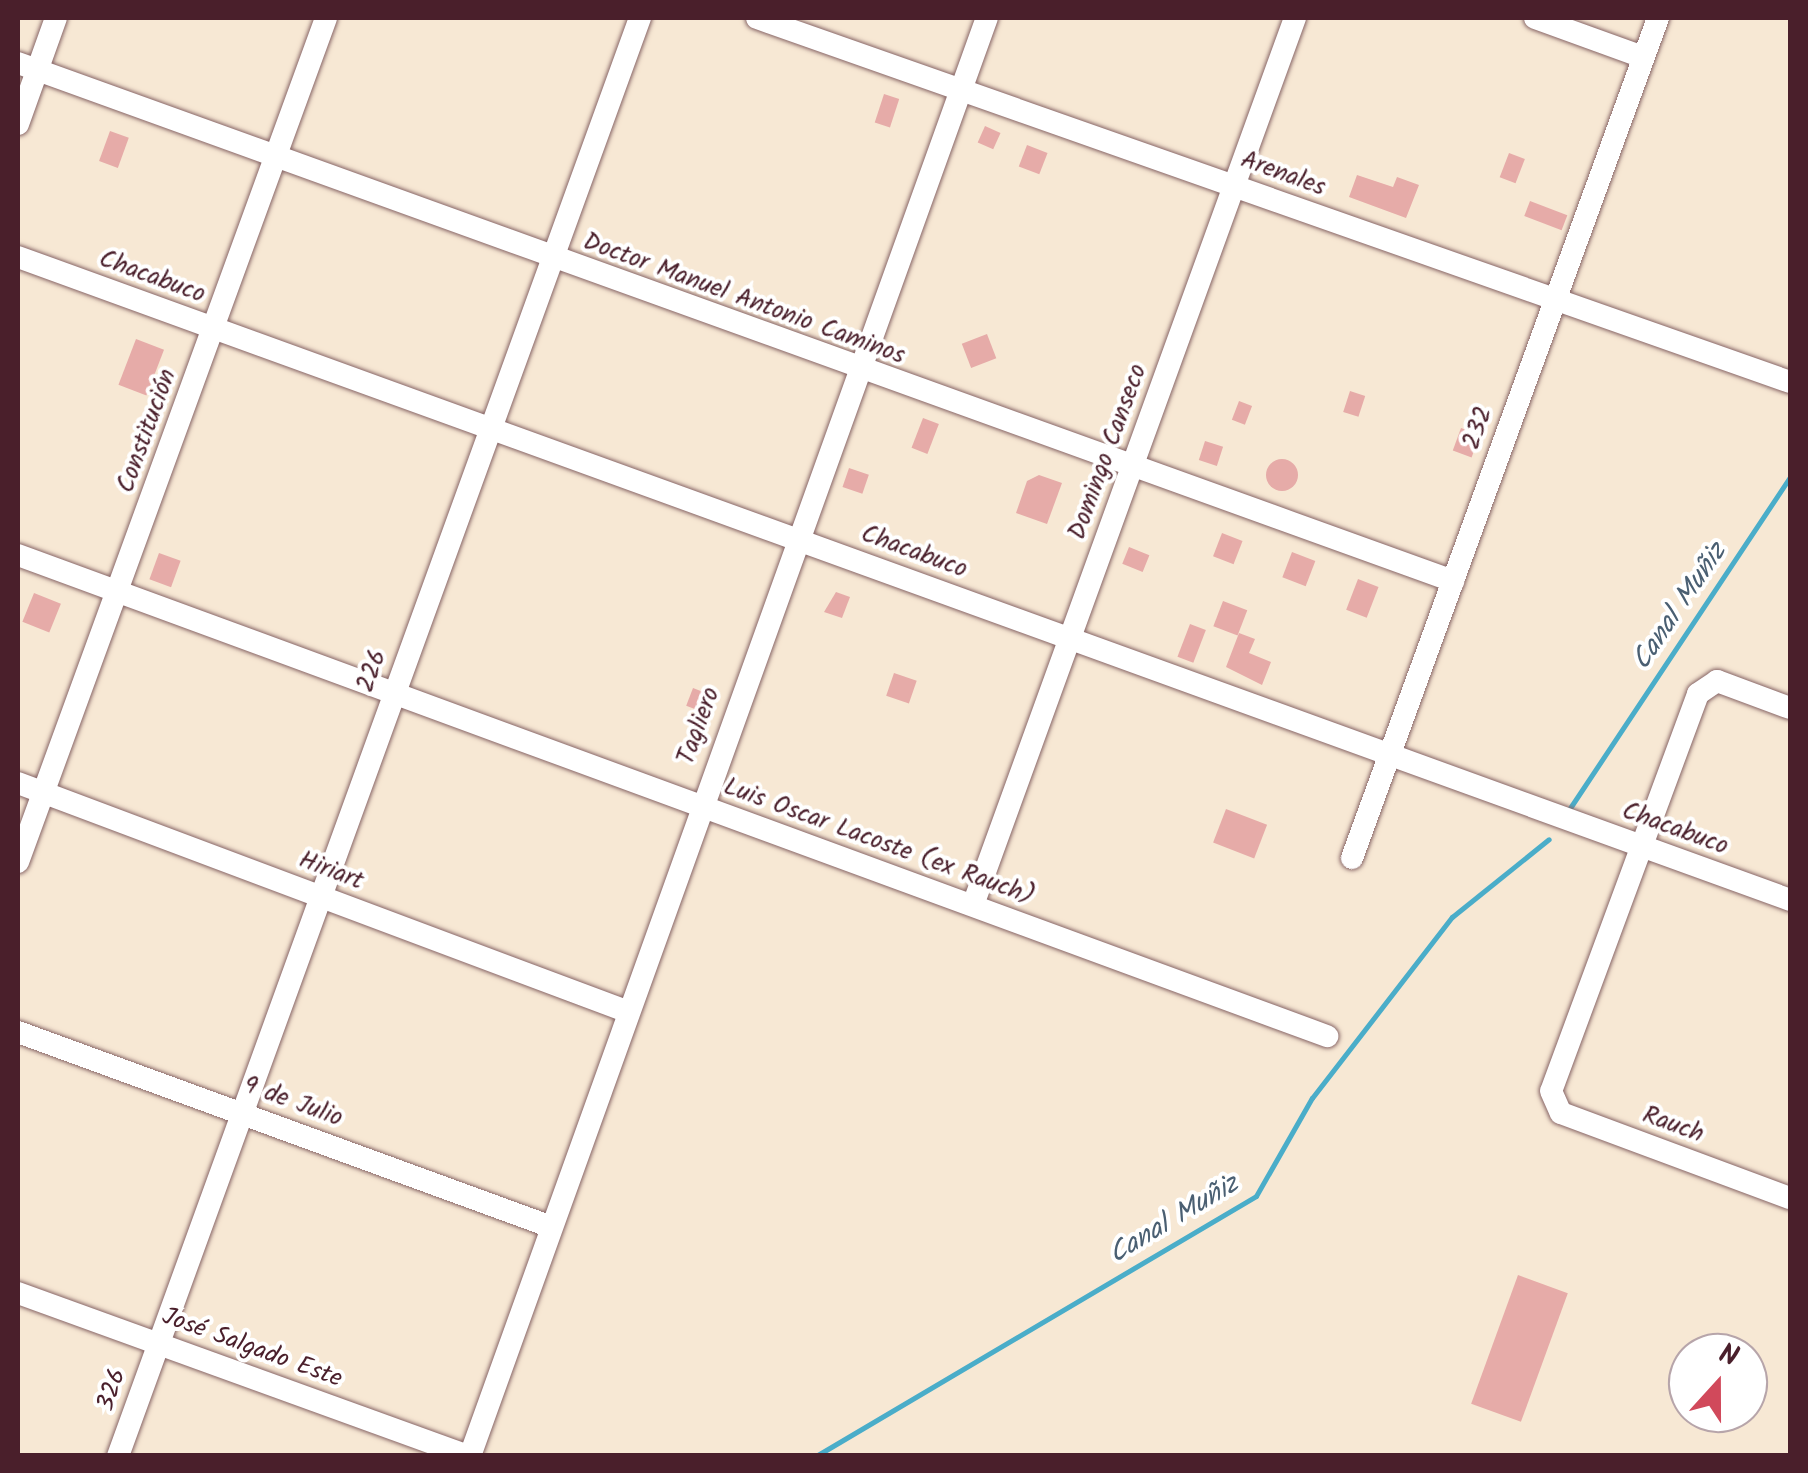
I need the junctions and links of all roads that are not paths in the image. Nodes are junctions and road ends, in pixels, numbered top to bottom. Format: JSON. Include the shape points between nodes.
{"nodes":[{"id":1,"x":56,"y":18,"type":"edge"},
{"id":2,"x":326,"y":18,"type":"edge"},
{"id":3,"x":640,"y":18,"type":"edge"},
{"id":4,"x":757,"y":18,"type":"edge"},
{"id":5,"x":987,"y":18,"type":"edge"},
{"id":6,"x":1295,"y":18,"type":"edge"},
{"id":7,"x":1535,"y":18,"type":"edge"},
{"id":8,"x":1658,"y":18,"type":"edge"},
{"id":9,"x":1643,"y":57,"type":"junction"},
{"id":10,"x":27,"y":67,"type":"edge"},
{"id":11,"x":961,"y":89,"type":"junction"},
{"id":12,"x":18,"y":124,"type":"edge"},
{"id":13,"x":276,"y":156,"type":"junction"},
{"id":14,"x":1234,"y":186,"type":"junction"},
{"id":15,"x":18,"y":257,"type":"edge"},
{"id":16,"x":551,"y":258,"type":"junction"},
{"id":17,"x":1554,"y":301,"type":"junction"},
{"id":18,"x":214,"y":328,"type":"junction"},
{"id":19,"x":858,"y":371,"type":"junction"},
{"id":20,"x":1790,"y":382,"type":"edge"},
{"id":21,"x":489,"y":428,"type":"junction"},
{"id":22,"x":1131,"y":469,"type":"junction"},
{"id":23,"x":796,"y":539,"type":"junction"},
{"id":24,"x":18,"y":554,"type":"edge"},
{"id":25,"x":1453,"y":581,"type":"junction"},
{"id":26,"x":118,"y":591,"type":"junction"},
{"id":27,"x":1070,"y":638,"type":"junction"},
{"id":28,"x":393,"y":694,"type":"junction"},
{"id":29,"x":1790,"y":708,"type":"edge"},
{"id":30,"x":1388,"y":755,"type":"junction"},
{"id":31,"x":18,"y":783,"type":"edge"},
{"id":32,"x":42,"y":792,"type":"junction"},
{"id":33,"x":700,"y":806,"type":"junction"},
{"id":34,"x":1642,"y":846,"type":"junction"},
{"id":35,"x":1352,"y":858,"type":"dead end"},
{"id":36,"x":18,"y":862,"type":"edge"},
{"id":37,"x":319,"y":896,"type":"junction"},
{"id":38,"x":1790,"y":900,"type":"edge"},
{"id":39,"x":973,"y":905,"type":"junction"},
{"id":40,"x":626,"y":1011,"type":"junction"},
{"id":41,"x":18,"y":1032,"type":"edge"},
{"id":42,"x":1326,"y":1036,"type":"dead end"},
{"id":43,"x":241,"y":1112,"type":"junction"},
{"id":44,"x":1790,"y":1198,"type":"edge"},
{"id":45,"x":549,"y":1226,"type":"junction"},
{"id":46,"x":18,"y":1293,"type":"edge"},
{"id":47,"x":158,"y":1343,"type":"junction"},
{"id":48,"x":118,"y":1456,"type":"edge"},
{"id":49,"x":469,"y":1456,"type":"edge"}],
"edges":[{"from":1,"to":10,"type":"street"},
{"from":2,"to":13,"type":"street","name":"Constitución"},
{"from":3,"to":16,"type":"street","name":"226"},
{"from":4,"to":11,"type":"street","name":"Arenales"},
{"from":5,"to":11,"type":"street","name":"Tagliero"},
{"from":6,"to":14,"type":"street","name":"Domingo Canseco"},
{"from":7,"to":9,"type":"street"},
{"from":8,"to":9,"type":"street","name":"232"},
{"from":9,"to":17,"type":"street","name":"232"},
{"from":10,"to":12,"type":"street"},
{"from":10,"to":13,"type":"street","name":"Doctor Manuel Antonio Caminos"},
{"from":11,"to":14,"type":"street","name":"Arenales"},
{"from":11,"to":19,"type":"street","name":"Tagliero"},
{"from":13,"to":16,"type":"street","name":"Doctor Manuel Antonio Caminos"},
{"from":13,"to":18,"type":"street","name":"Constitución"},
{"from":14,"to":17,"type":"street","name":"Arenales"},
{"from":14,"to":22,"type":"street","name":"Domingo Canseco"},
{"from":15,"to":18,"type":"street","name":"Chacabuco"},
{"from":16,"to":19,"type":"street","name":"Doctor Manuel Antonio Caminos"},
{"from":16,"to":21,"type":"street","name":"226"},
{"from":17,"to":20,"type":"street","name":"Arenales"},
{"from":17,"to":25,"type":"street","name":"232"},
{"from":18,"to":21,"type":"street","name":"Chacabuco"},
{"from":18,"to":26,"type":"street","name":"Constitución"},
{"from":19,"to":22,"type":"street","name":"Doctor Manuel Antonio Caminos"},
{"from":19,"to":23,"type":"street","name":"Tagliero"},
{"from":21,"to":23,"type":"street","name":"Chacabuco"},
{"from":21,"to":28,"type":"street","name":"226"},
{"from":22,"to":25,"type":"street","name":"Doctor Manuel Antonio Caminos"},
{"from":22,"to":27,"type":"street","name":"Domingo Canseco"},
{"from":23,"to":27,"type":"street","name":"Chacabuco"},
{"from":23,"to":33,"type":"street","name":"Tagliero"},
{"from":24,"to":26,"type":"street","name":"Luis Oscar Lacoste (ex Rauch)"},
{"from":25,"to":30,"type":"street","name":"232"},
{"from":26,"to":28,"type":"street","name":"Luis Oscar Lacoste (ex Rauch)"},
{"from":26,"to":32,"type":"street","name":"Constitución"},
{"from":27,"to":30,"type":"street","name":"Chacabuco"},
{"from":27,"to":39,"type":"street","name":"Domingo Canseco"},
{"from":28,"to":33,"type":"street","name":"Luis Oscar Lacoste (ex Rauch)"},
{"from":28,"to":37,"type":"street","name":"226"},
{"from":29,"to":34,"type":"street","via":[[1717,681],[1707,684]]},
{"from":30,"to":34,"type":"street","name":"Chacabuco"},
{"from":30,"to":35,"type":"street","name":"232"},
{"from":31,"to":32,"type":"street","name":"Hiriart"},
{"from":32,"to":36,"type":"street","name":"Constitución"},
{"from":32,"to":37,"type":"street","name":"Hiriart"},
{"from":33,"to":39,"type":"street","name":"Luis Oscar Lacoste (ex Rauch)"},
{"from":33,"to":40,"type":"street","name":"Tagliero"},
{"from":34,"to":38,"type":"street","name":"Chacabuco"},
{"from":34,"to":44,"type":"street","name":"Rauch","via":[[1551,1091],[1561,1113]]},
{"from":37,"to":40,"type":"street","name":"Hiriart"},
{"from":37,"to":43,"type":"street","name":"226"},
{"from":39,"to":42,"type":"street","name":"Luis Oscar Lacoste (ex Rauch)"},
{"from":40,"to":45,"type":"street","name":"Tagliero"},
{"from":41,"to":43,"type":"street","name":"9 de Julio"},
{"from":43,"to":45,"type":"street","name":"9 de Julio"},
{"from":43,"to":47,"type":"street","name":"226"},
{"from":45,"to":49,"type":"street","name":"Tagliero"},
{"from":46,"to":47,"type":"street","name":"José Salgado Este"},
{"from":47,"to":48,"type":"street","name":"326"},
{"from":47,"to":49,"type":"street","name":"José Salgado Este"}]}
